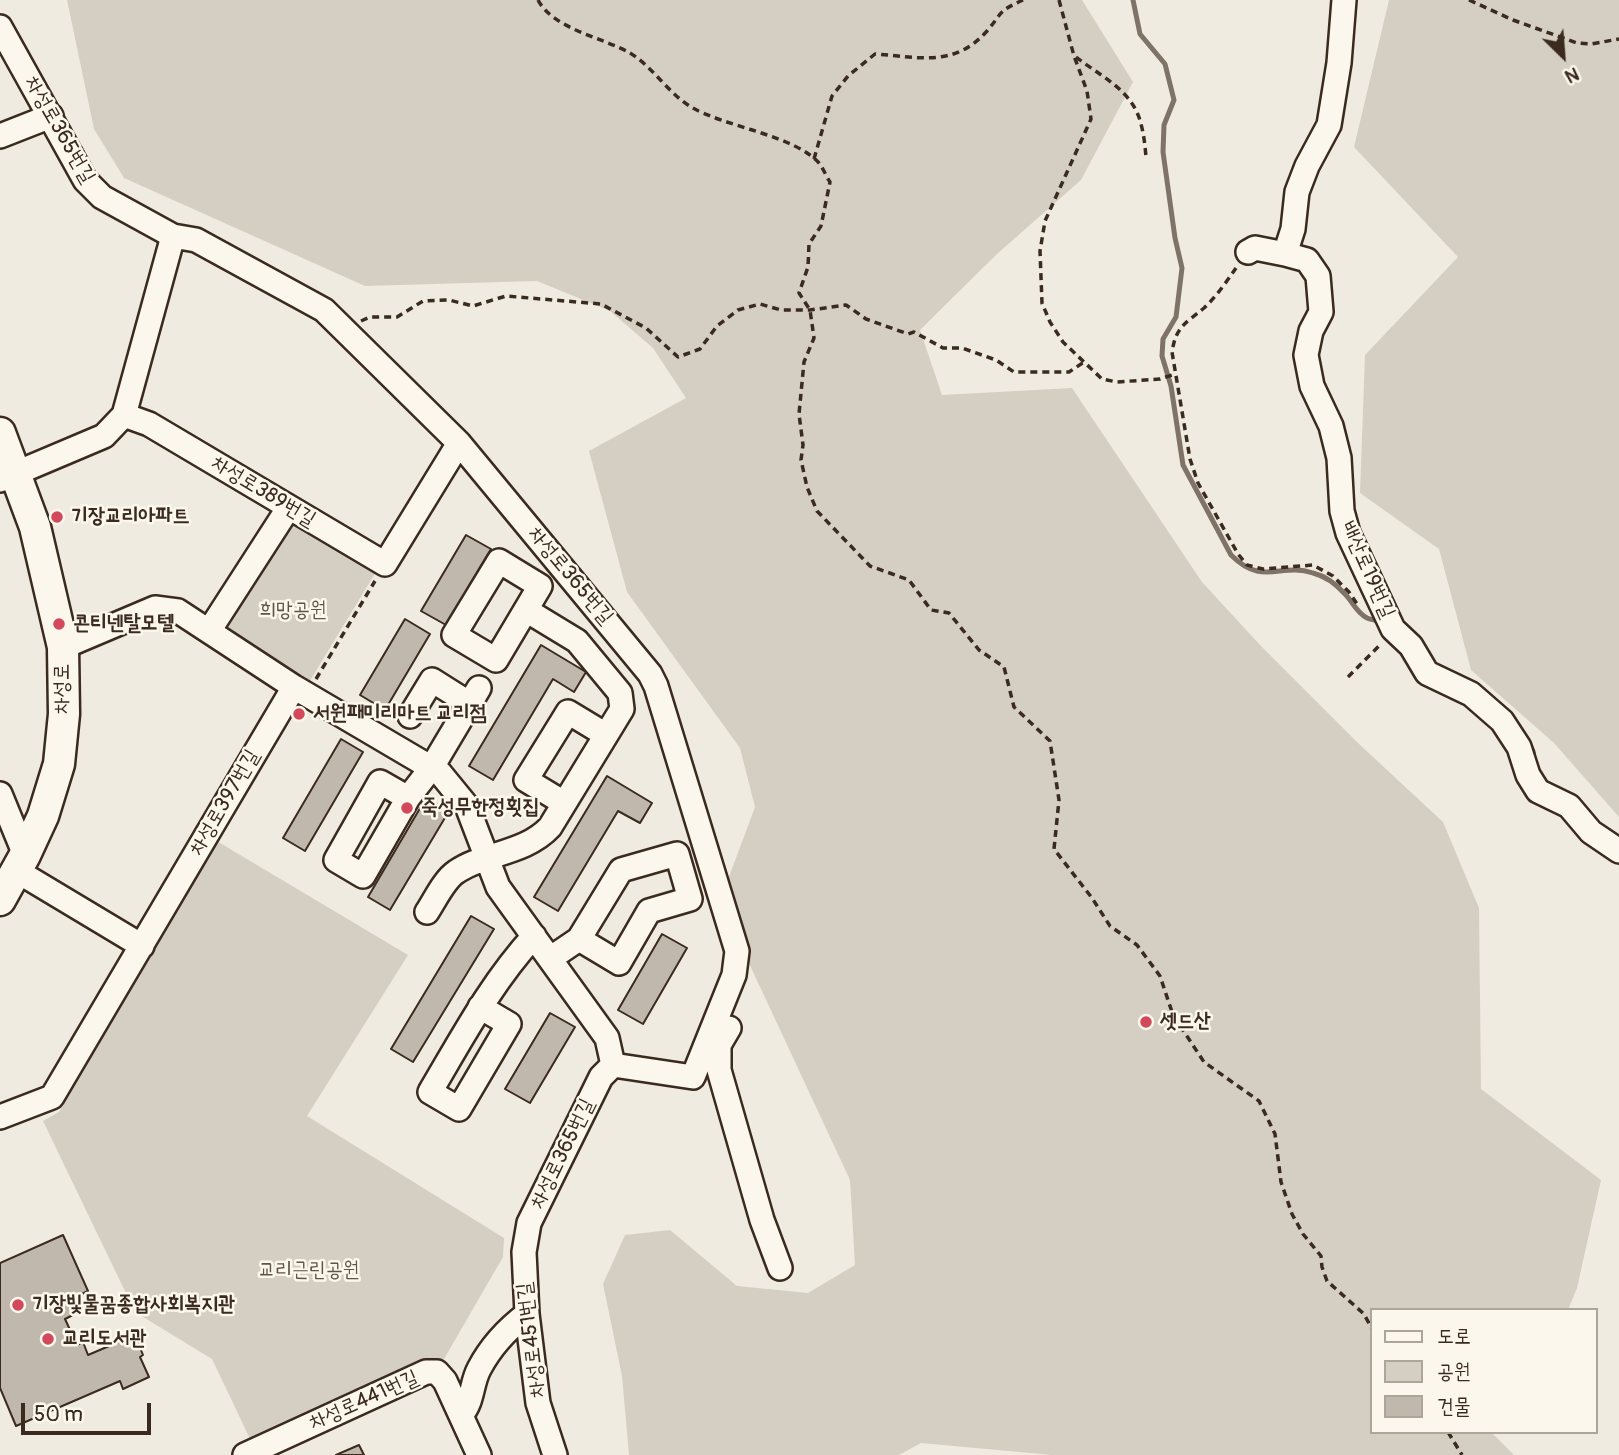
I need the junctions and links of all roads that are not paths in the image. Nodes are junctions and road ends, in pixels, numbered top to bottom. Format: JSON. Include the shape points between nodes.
{"nodes":[{"id":1,"x":1344,"y":0,"type":"edge"},
{"id":2,"x":0,"y":27,"type":"edge"},
{"id":3,"x":51,"y":116,"type":"junction"},
{"id":4,"x":0,"y":136,"type":"edge"},
{"id":5,"x":173,"y":236,"type":"junction"},
{"id":6,"x":1248,"y":252,"type":"road end"},
{"id":7,"x":1285,"y":254,"type":"junction"},
{"id":8,"x":124,"y":415,"type":"junction"},
{"id":9,"x":0,"y":433,"type":"edge"},
{"id":10,"x":458,"y":443,"type":"junction"},
{"id":11,"x":8,"y":476,"type":"edge"},
{"id":12,"x":289,"y":507,"type":"junction"},
{"id":13,"x":526,"y":610,"type":"dead end"},
{"id":14,"x":209,"y":631,"type":"junction"},
{"id":15,"x":63,"y":647,"type":"junction"},
{"id":16,"x":300,"y":690,"type":"junction"},
{"id":17,"x":411,"y":716,"type":"dead end"},
{"id":18,"x":606,"y":735,"type":"junction"},
{"id":19,"x":432,"y":767,"type":"junction"},
{"id":20,"x":0,"y":794,"type":"edge"},
{"id":21,"x":408,"y":798,"type":"dead end"},
{"id":22,"x":564,"y":803,"type":"junction"},
{"id":23,"x":1619,"y":851,"type":"edge"},
{"id":24,"x":486,"y":860,"type":"junction"},
{"id":25,"x":21,"y":863,"type":"junction"},
{"id":26,"x":0,"y":900,"type":"edge"},
{"id":27,"x":427,"y":912,"type":"dead end"},
{"id":28,"x":534,"y":936,"type":"junction"},
{"id":29,"x":579,"y":939,"type":"junction"},
{"id":30,"x":142,"y":946,"type":"junction"},
{"id":31,"x":551,"y":958,"type":"junction"},
{"id":32,"x":734,"y":975,"type":"junction"},
{"id":33,"x":480,"y":1007,"type":"dead end"},
{"id":34,"x":613,"y":1065,"type":"junction"},
{"id":35,"x":0,"y":1117,"type":"edge"},
{"id":36,"x":529,"y":1223,"type":"joint"},
{"id":37,"x":779,"y":1268,"type":"dead end"},
{"id":38,"x":527,"y":1314,"type":"junction"},
{"id":39,"x":461,"y":1415,"type":"junction"},
{"id":40,"x":245,"y":1455,"type":"edge"},
{"id":41,"x":479,"y":1455,"type":"edge"},
{"id":42,"x":555,"y":1455,"type":"edge"}],
"edges":[{"from":1,"to":7,"type":"street","via":[[1329,125],[1297,192]]},
{"from":2,"to":3,"type":"street","name":"차성로365번길"},
{"from":3,"to":4,"type":"street"},
{"from":3,"to":5,"type":"street","name":"차성로365번길","via":[[93,190]]},
{"from":5,"to":8,"type":"street"},
{"from":5,"to":10,"type":"street","name":"차성로365번길","via":[[196,240],[324,310]]},
{"from":6,"to":7,"type":"street","name":"배산로19번길","via":[[1255,248]]},
{"from":7,"to":23,"type":"street","name":"배산로19번길","via":[[1307,260],[1318,276],[1321,312],[1306,355],[1312,386],[1331,426],[1339,458],[1348,533],[1391,624],[1427,673],[1471,694],[1502,721],[1538,791],[1569,806],[1591,832]]},
{"from":8,"to":11,"type":"street","via":[[104,436]]},
{"from":8,"to":12,"type":"street","name":"차성로389번길","via":[[149,424]]},
{"from":9,"to":11,"type":"main road","name":"차성로"},
{"from":10,"to":12,"type":"street","name":"차성로389번길","via":[[385,564]]},
{"from":10,"to":32,"type":"street","name":"차성로365번길","via":[[650,674],[737,951]]},
{"from":11,"to":15,"type":"main road","name":"차성로","via":[[35,527]]},
{"from":12,"to":14,"type":"street"},
{"from":13,"to":18,"type":"street","via":[[577,641],[620,693],[622,709]]},
{"from":14,"to":15,"type":"street","via":[[178,611],[155,608]]},
{"from":14,"to":16,"type":"street"},
{"from":15,"to":25,"type":"main road","name":"차성로","via":[[64,714],[58,764],[43,816]]},
{"from":16,"to":19,"type":"street"},
{"from":16,"to":30,"type":"street","name":"차성로397번길"},
{"from":17,"to":19,"type":"street","via":[[432,680],[475,696]]},
{"from":18,"to":22,"type":"street"},
{"from":18,"to":22,"type":"street","via":[[568,712],[561,723],[526,780]]},
{"from":19,"to":21,"type":"street"},
{"from":19,"to":24,"type":"street","via":[[467,806]]},
{"from":20,"to":25,"type":"street"},
{"from":22,"to":24,"type":"street","via":[[543,834]]},
{"from":24,"to":27,"type":"street","via":[[454,873]]},
{"from":24,"to":28,"type":"street","via":[[498,887]]},
{"from":25,"to":26,"type":"main road","name":"차성로"},
{"from":25,"to":30,"type":"street"},
{"from":28,"to":31,"type":"street"},
{"from":28,"to":33,"type":"street"},
{"from":29,"to":29,"type":"street","via":[[619,963],[649,911],[690,899],[677,853],[621,870]]},
{"from":29,"to":31,"type":"street"},
{"from":30,"to":35,"type":"street","name":"차성로397번길","via":[[52,1097]]},
{"from":31,"to":34,"type":"street","via":[[607,1038]]},
{"from":32,"to":34,"type":"street","name":"차성로365번길","via":[[693,1077]]},
{"from":32,"to":37,"type":"street","via":[[737,1011],[719,1045],[719,1070]]},
{"from":34,"to":36,"type":"street","name":"차성로365번길","via":[[601,1077]]},
{"from":36,"to":38,"type":"street","name":"차성로451번길","via":[[524,1252]]},
{"from":38,"to":39,"type":"street","via":[[504,1332],[484,1360]]},
{"from":38,"to":42,"type":"street","name":"차성로451번길","via":[[538,1404]]},
{"from":39,"to":40,"type":"street","name":"차성로441번길","via":[[445,1381],[437,1372],[426,1372]]},
{"from":39,"to":41,"type":"street","name":"차성로441번길"}]}
